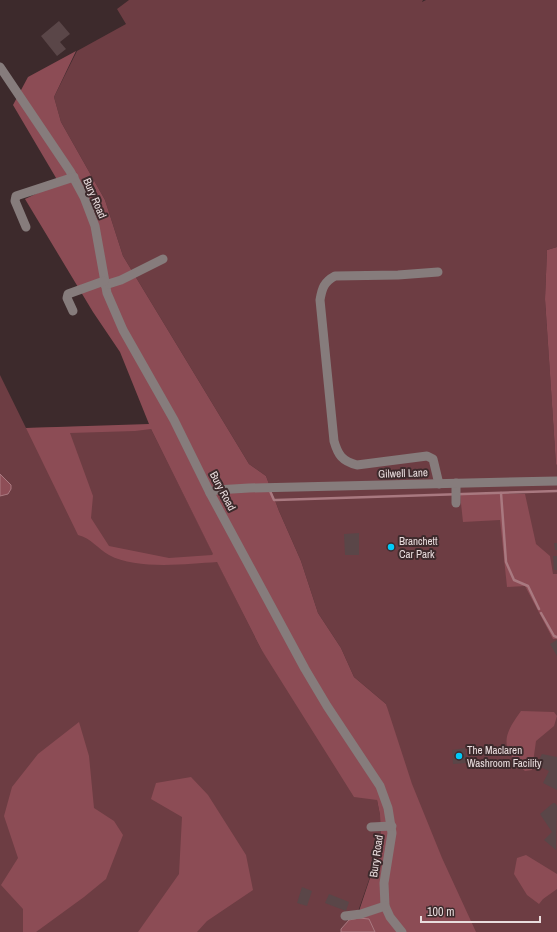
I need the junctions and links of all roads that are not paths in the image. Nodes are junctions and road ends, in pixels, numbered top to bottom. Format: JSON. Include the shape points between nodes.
{"nodes":[{"id":1,"x":0,"y":68,"type":"edge"},
{"id":2,"x":74,"y":177,"type":"junction"},
{"id":3,"x":26,"y":226,"type":"dead end"},
{"id":4,"x":163,"y":259,"type":"dead end"},
{"id":5,"x":438,"y":272,"type":"dead end"},
{"id":6,"x":104,"y":283,"type":"junction"},
{"id":7,"x":73,"y":310,"type":"dead end"},
{"id":8,"x":557,"y":481,"type":"edge"},
{"id":9,"x":456,"y":483,"type":"junction"},
{"id":10,"x":439,"y":484,"type":"junction"},
{"id":11,"x":210,"y":493,"type":"junction"},
{"id":12,"x":456,"y":497,"type":"dead end"},
{"id":13,"x":392,"y":826,"type":"junction"},
{"id":14,"x":371,"y":827,"type":"dead end"},
{"id":15,"x":385,"y":906,"type":"junction"},
{"id":16,"x":345,"y":916,"type":"dead end"},
{"id":17,"x":399,"y":931,"type":"edge"}],
"edges":[{"from":1,"to":2,"type":"street","name":"Bury Road"},
{"from":2,"to":3,"type":"street","via":[[16,196],[14,201]]},
{"from":2,"to":6,"type":"street","name":"Bury Road","via":[[92,215]]},
{"from":4,"to":6,"type":"street","via":[[121,280]]},
{"from":5,"to":10,"type":"street","via":[[335,276],[326,281],[321,289],[320,300],[334,441],[341,458],[357,465],[427,456],[433,459]]},
{"from":6,"to":7,"type":"street","via":[[68,294],[67,298]]},
{"from":6,"to":11,"type":"street","name":"Bury Road","via":[[123,330],[174,420]]},
{"from":8,"to":9,"type":"street","name":"Gilwell Lane"},
{"from":9,"to":10,"type":"street","name":"Gilwell Lane"},
{"from":9,"to":12,"type":"street"},
{"from":10,"to":11,"type":"street","name":"Gilwell Lane","via":[[269,487],[216,490]]},
{"from":11,"to":13,"type":"street","name":"Bury Road","via":[[305,669],[376,778],[384,795]]},
{"from":13,"to":14,"type":"street"},
{"from":13,"to":15,"type":"street","name":"Bury Road","via":[[384,883]]},
{"from":15,"to":16,"type":"street","via":[[362,914]]},
{"from":15,"to":17,"type":"street","name":"Bury Road"}]}
